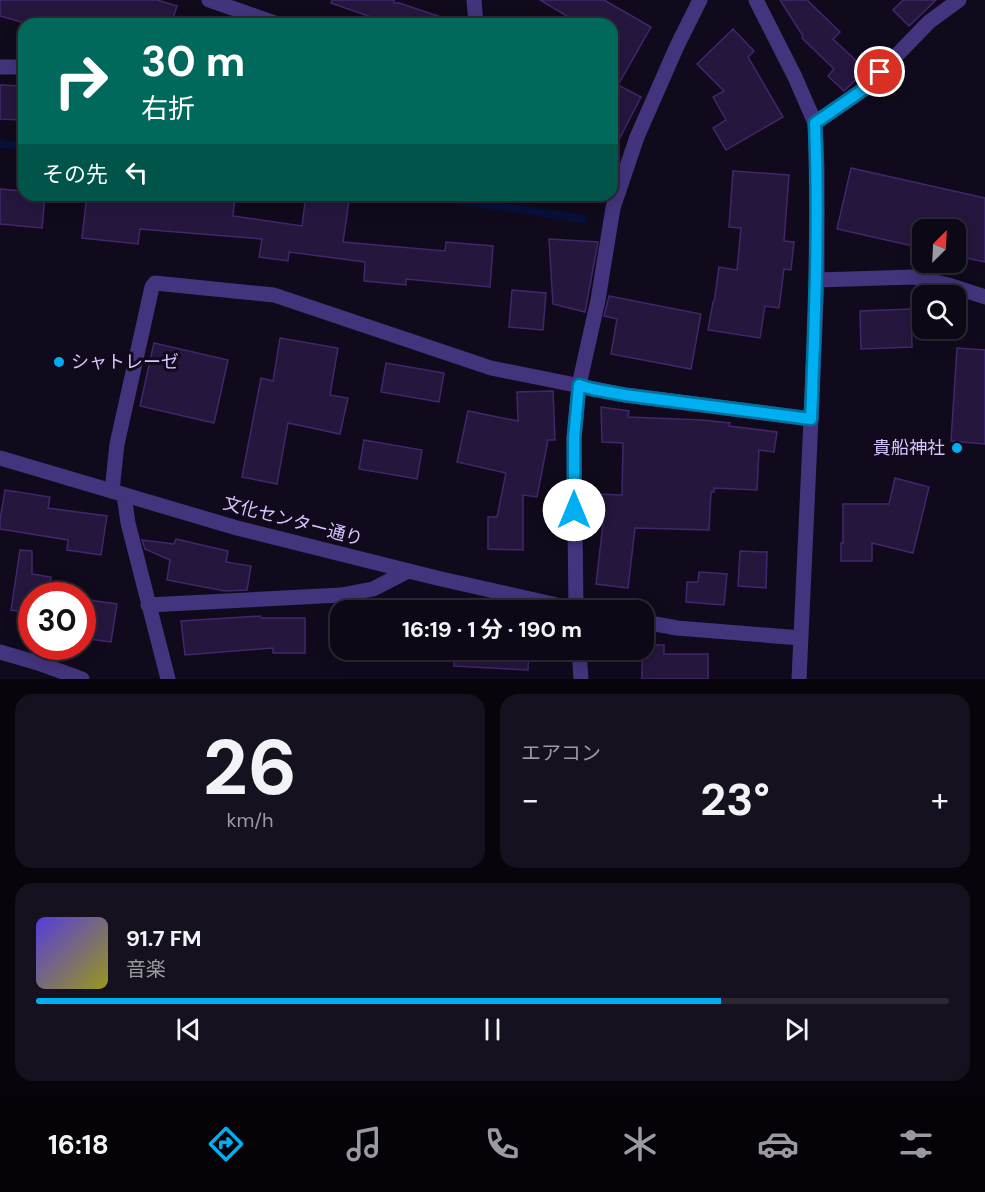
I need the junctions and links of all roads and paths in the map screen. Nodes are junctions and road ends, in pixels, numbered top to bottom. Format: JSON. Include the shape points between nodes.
{"nodes":[{"id":1,"x":209,"y":0,"type":"edge"},
{"id":2,"x":474,"y":0,"type":"edge"},
{"id":3,"x":700,"y":0,"type":"edge"},
{"id":4,"x":756,"y":0,"type":"edge"},
{"id":5,"x":959,"y":0,"type":"edge"},
{"id":6,"x":261,"y":18,"type":"edge"},
{"id":7,"x":476,"y":18,"type":"edge"},
{"id":8,"x":0,"y":67,"type":"edge"},
{"id":9,"x":18,"y":67,"type":"edge"},
{"id":10,"x":815,"y":123,"type":"junction"},
{"id":11,"x":618,"y":193,"type":"edge"},
{"id":12,"x":615,"y":201,"type":"edge"},
{"id":13,"x":817,"y":280,"type":"junction"},
{"id":14,"x":985,"y":297,"type":"edge"},
{"id":15,"x":579,"y":385,"type":"junction"},
{"id":16,"x":811,"y":419,"type":"junction"},
{"id":17,"x":0,"y":458,"type":"edge"},
{"id":18,"x":118,"y":493,"type":"junction"},
{"id":19,"x":408,"y":571,"type":"junction"},
{"id":20,"x":534,"y":600,"type":"edge"},
{"id":21,"x":577,"y":600,"type":"edge"},
{"id":22,"x":148,"y":606,"type":"junction"},
{"id":23,"x":654,"y":624,"type":"edge"},
{"id":24,"x":801,"y":638,"type":"junction"},
{"id":25,"x":0,"y":652,"type":"edge"},
{"id":26,"x":580,"y":660,"type":"edge"},
{"id":27,"x":82,"y":679,"type":"edge"},
{"id":28,"x":168,"y":679,"type":"edge"},
{"id":29,"x":581,"y":679,"type":"edge"},
{"id":30,"x":800,"y":679,"type":"edge"}],
"edges":[{"from":1,"to":6,"type":"street"},
{"from":2,"to":7,"type":"street"},
{"from":3,"to":11,"type":"street","via":[[637,137]]},
{"from":4,"to":10,"type":"street"},
{"from":5,"to":10,"type":"street","via":[[929,22],[864,89]]},
{"from":8,"to":9,"type":"street"},
{"from":10,"to":13,"type":"street"},
{"from":12,"to":15,"type":"street"},
{"from":13,"to":14,"type":"street","via":[[913,277]]},
{"from":13,"to":16,"type":"street"},
{"from":15,"to":16,"type":"street","via":[[625,395]]},
{"from":15,"to":18,"type":"street","via":[[490,368],[274,295],[154,283],[117,444]]},
{"from":15,"to":21,"type":"street","via":[[574,438]]},
{"from":16,"to":24,"type":"street"},
{"from":17,"to":18,"type":"street","name":"文化センター通り"},
{"from":18,"to":19,"type":"street","name":"文化センター通り"},
{"from":18,"to":22,"type":"street"},
{"from":19,"to":20,"type":"street","name":"文化センター通り"},
{"from":19,"to":22,"type":"street","via":[[373,589],[341,595]]},
{"from":22,"to":28,"type":"street"},
{"from":23,"to":24,"type":"street"},
{"from":24,"to":30,"type":"street"},
{"from":25,"to":27,"type":"street"},
{"from":26,"to":29,"type":"street"}]}
